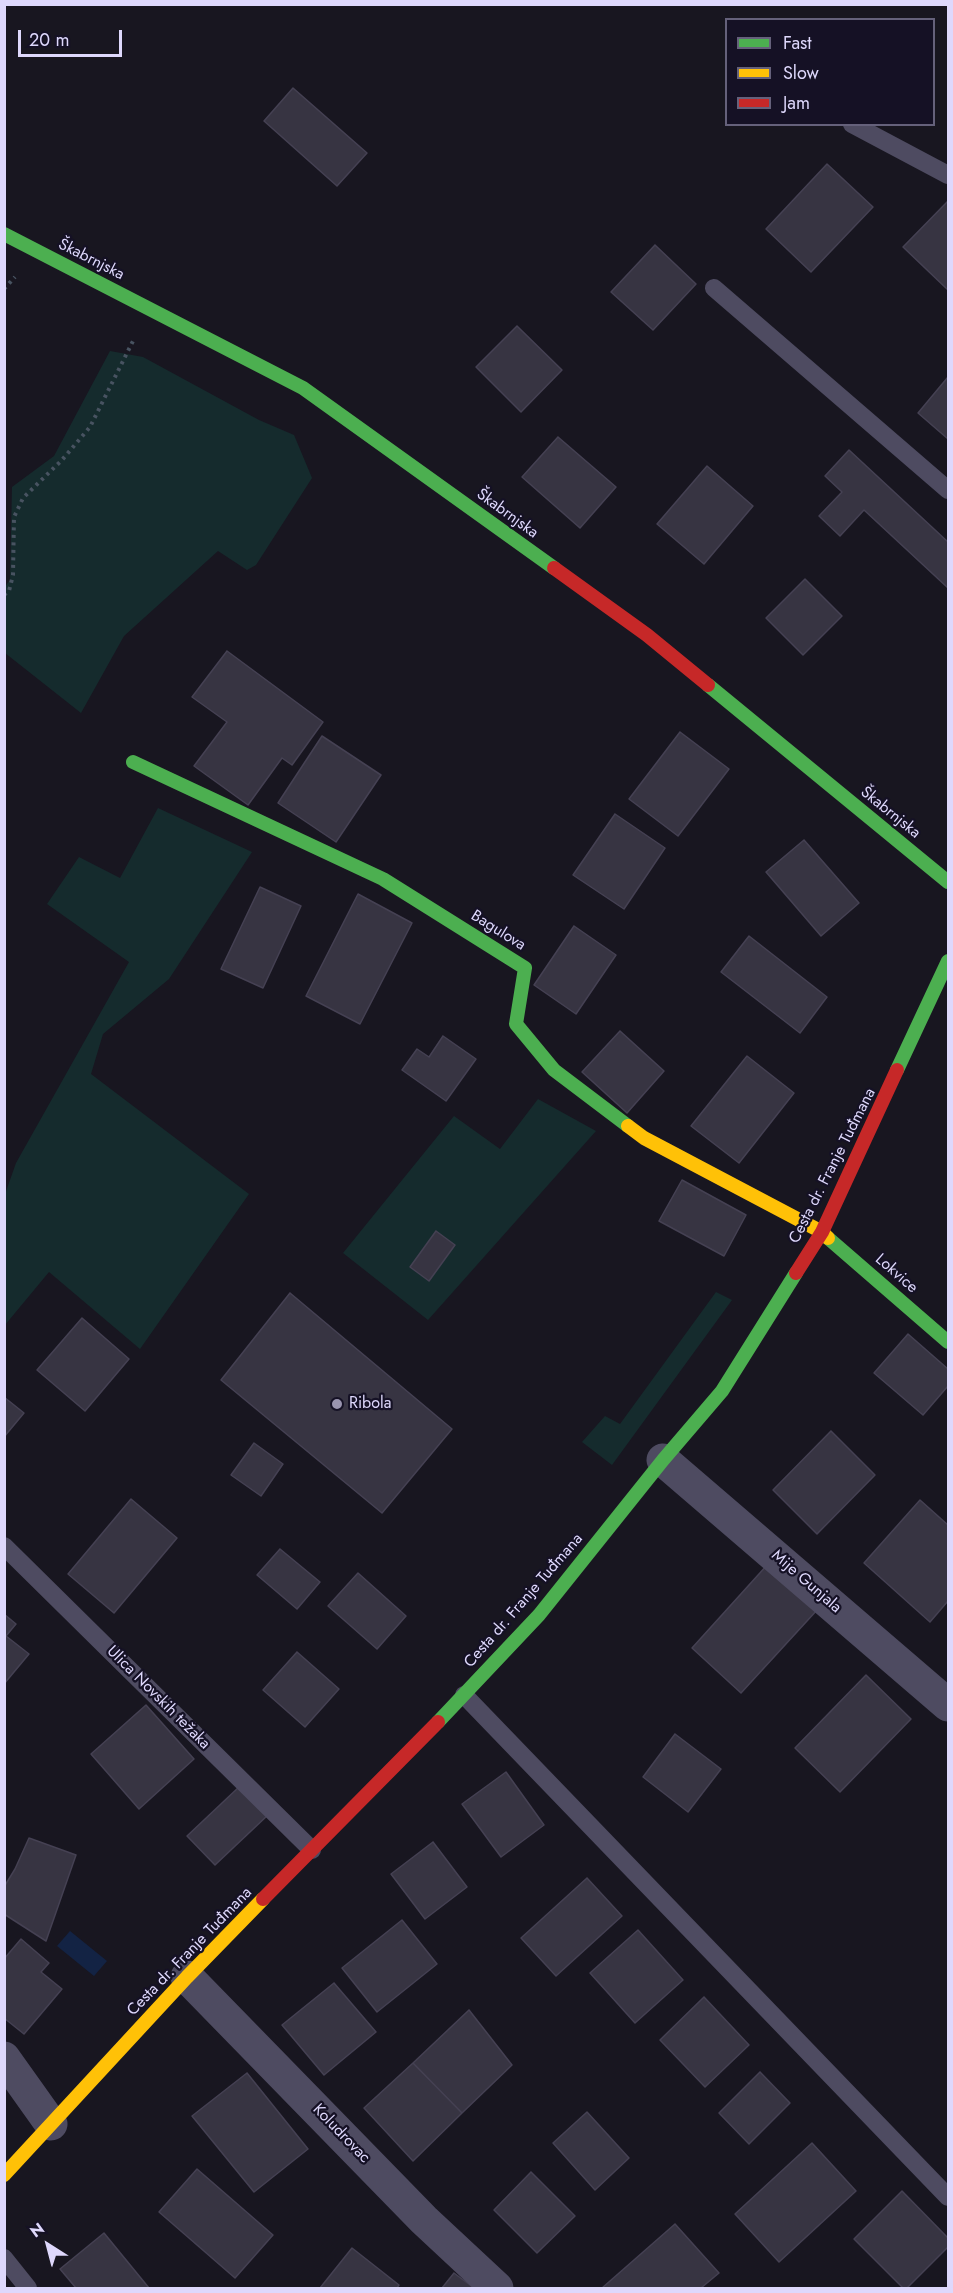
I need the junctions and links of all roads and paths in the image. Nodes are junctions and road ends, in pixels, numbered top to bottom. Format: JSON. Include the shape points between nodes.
{"nodes":[{"id":1,"x":856,"y":126,"type":"edge"},
{"id":2,"x":948,"y":175,"type":"edge"},
{"id":3,"x":4,"y":234,"type":"edge"},
{"id":4,"x":714,"y":288,"type":"dead end"},
{"id":5,"x":149,"y":309,"type":"junction"},
{"id":6,"x":948,"y":490,"type":"edge"},
{"id":7,"x":4,"y":595,"type":"edge"},
{"id":8,"x":133,"y":762,"type":"dead end"},
{"id":9,"x":948,"y":882,"type":"edge"},
{"id":10,"x":948,"y":961,"type":"edge"},
{"id":11,"x":822,"y":1232,"type":"junction"},
{"id":12,"x":948,"y":1342,"type":"edge"},
{"id":13,"x":663,"y":1460,"type":"junction"},
{"id":14,"x":4,"y":1546,"type":"edge"},
{"id":15,"x":464,"y":1695,"type":"junction"},
{"id":16,"x":948,"y":1705,"type":"edge"},
{"id":17,"x":312,"y":1850,"type":"junction"},
{"id":18,"x":187,"y":1977,"type":"junction"},
{"id":19,"x":4,"y":2058,"type":"edge"},
{"id":20,"x":51,"y":2124,"type":"junction"},
{"id":21,"x":4,"y":2175,"type":"edge"},
{"id":22,"x":948,"y":2197,"type":"edge"},
{"id":23,"x":4,"y":2258,"type":"edge"},
{"id":24,"x":28,"y":2289,"type":"edge"},
{"id":25,"x":497,"y":2289,"type":"edge"}],
"edges":[{"from":1,"to":2,"type":"lane"},
{"from":3,"to":5,"type":"main road","name":"Škabrnjska"},
{"from":4,"to":6,"type":"lane"},
{"from":5,"to":7,"type":"path","via":[[90,427],[23,498],[14,517],[13,574],[9,591]]},
{"from":5,"to":9,"type":"main road","name":"Škabrnjska","via":[[303,388],[647,635]]},
{"from":8,"to":11,"type":"main road","name":"Bagulova","via":[[383,879],[525,968],[516,1024],[554,1070],[644,1138]]},
{"from":10,"to":11,"type":"main road","name":"Cesta dr. Franje Tuđmana"},
{"from":11,"to":12,"type":"main road","name":"Lokvice"},
{"from":11,"to":13,"type":"main road","name":"Cesta dr. Franje Tuđmana","via":[[722,1391]]},
{"from":13,"to":15,"type":"main road","name":"Cesta dr. Franje Tuđmana","via":[[539,1615]]},
{"from":13,"to":16,"type":"street","name":"Mije Gunjala"},
{"from":14,"to":17,"type":"lane","name":"Ulica Novskih težaka"},
{"from":15,"to":17,"type":"main road","name":"Cesta dr. Franje Tuđmana"},
{"from":15,"to":22,"type":"lane"},
{"from":17,"to":18,"type":"main road","name":"Cesta dr. Franje Tuđmana"},
{"from":18,"to":20,"type":"main road","name":"Cesta dr. Franje Tuđmana"},
{"from":18,"to":25,"type":"street","name":"Koludrovac","via":[[424,2220]]},
{"from":19,"to":20,"type":"street"},
{"from":20,"to":21,"type":"main road","name":"Cesta dr. Franje Tuđmana"},
{"from":23,"to":24,"type":"lane"}]}
